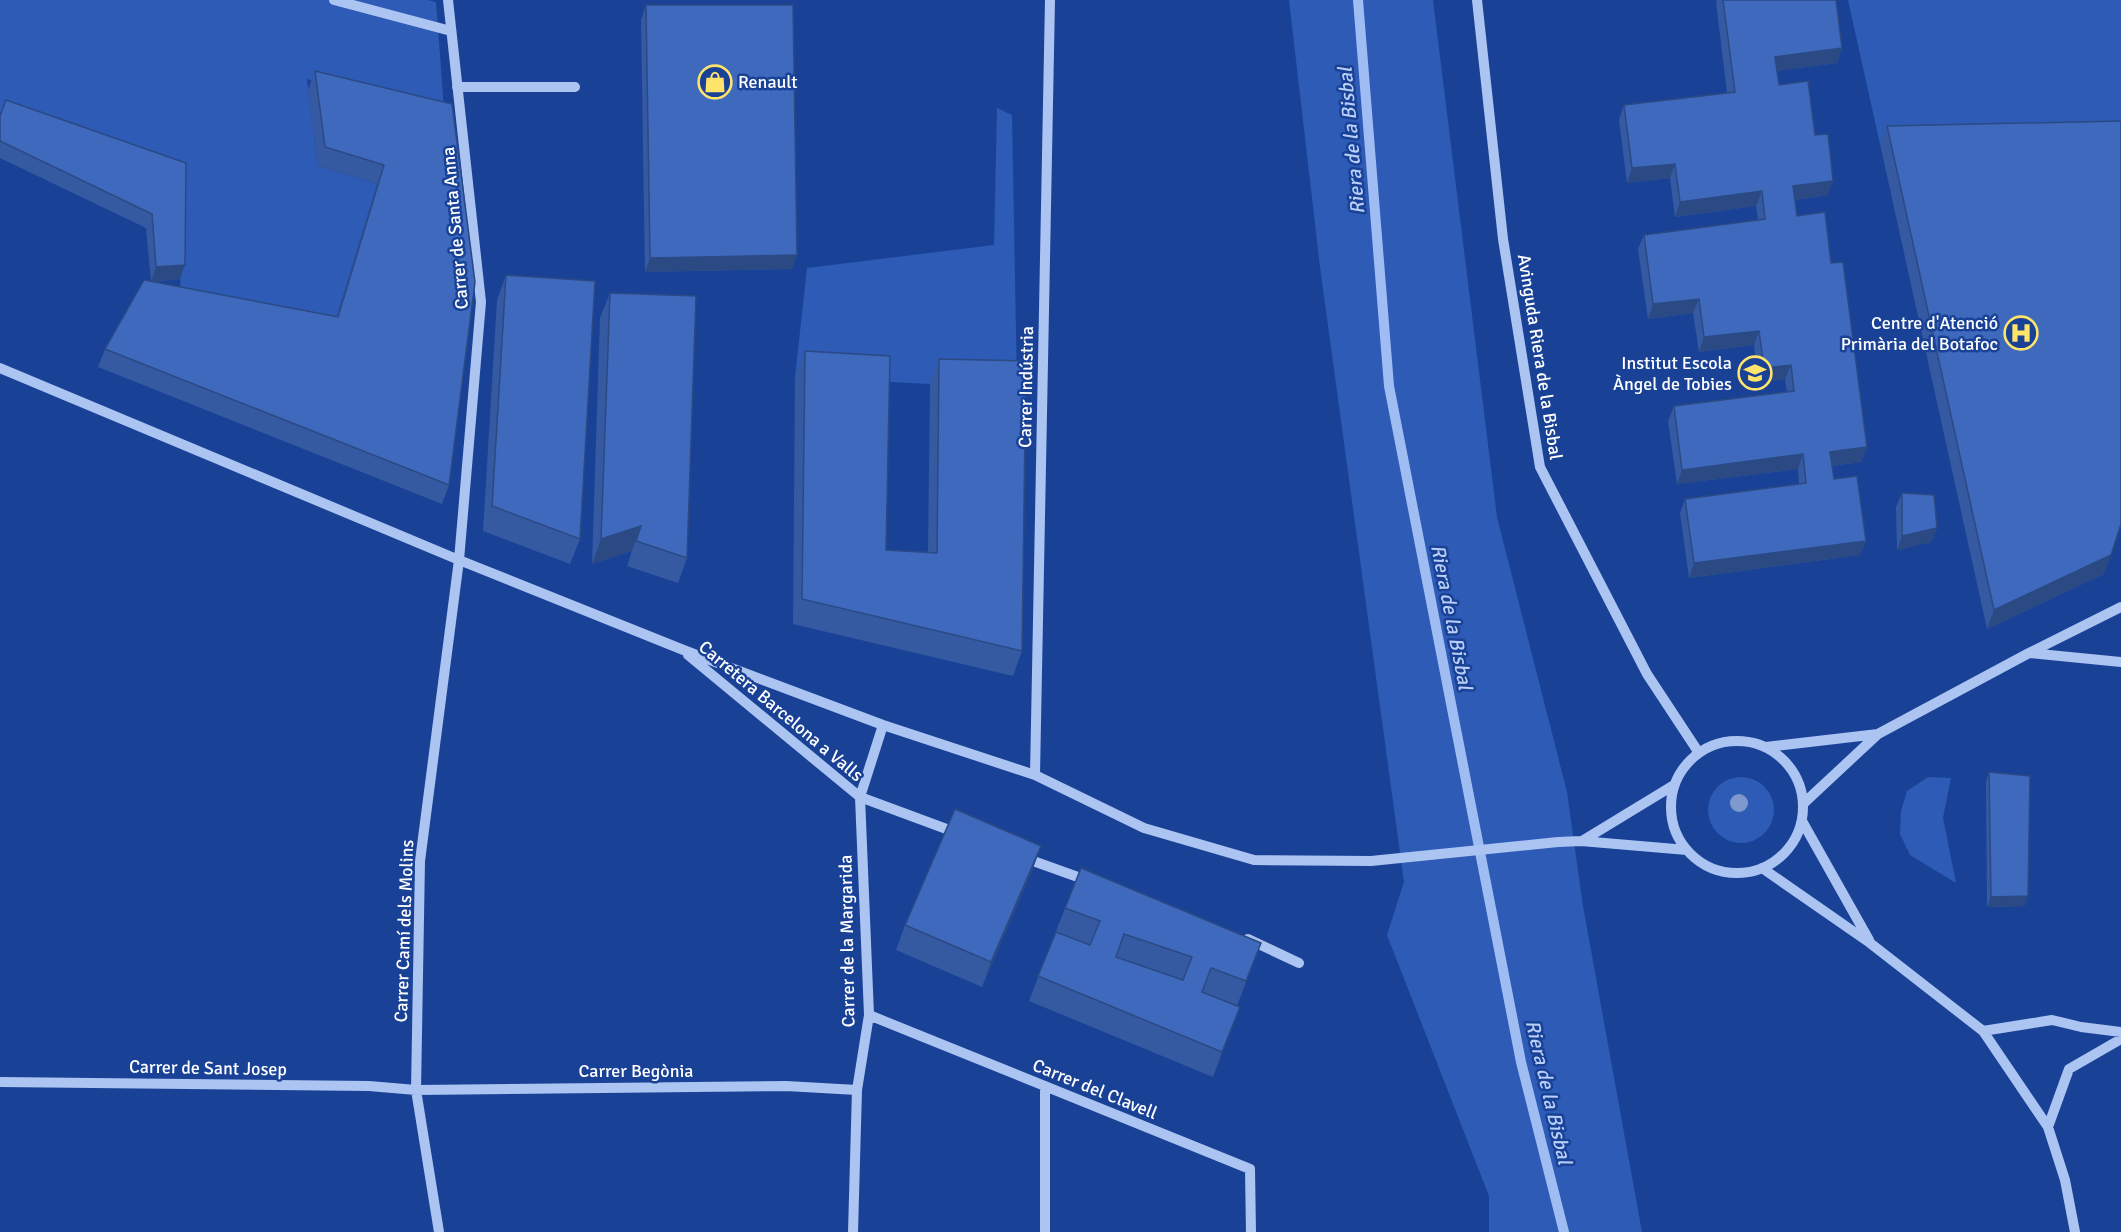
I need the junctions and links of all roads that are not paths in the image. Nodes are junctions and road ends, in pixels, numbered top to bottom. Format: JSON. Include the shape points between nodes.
{"nodes":[{"id":1,"x":334,"y":0,"type":"edge"},
{"id":2,"x":448,"y":0,"type":"edge"},
{"id":3,"x":1050,"y":0,"type":"edge"},
{"id":4,"x":1477,"y":0,"type":"edge"},
{"id":5,"x":451,"y":31,"type":"junction"},
{"id":6,"x":457,"y":87,"type":"junction"},
{"id":7,"x":575,"y":87,"type":"dead end"},
{"id":8,"x":0,"y":368,"type":"edge"},
{"id":9,"x":459,"y":560,"type":"junction"},
{"id":10,"x":2121,"y":607,"type":"edge"},
{"id":11,"x":680,"y":648,"type":"junction"},
{"id":12,"x":2030,"y":653,"type":"junction"},
{"id":13,"x":2121,"y":662,"type":"edge"},
{"id":14,"x":883,"y":725,"type":"junction"},
{"id":15,"x":1878,"y":734,"type":"junction"},
{"id":16,"x":1766,"y":747,"type":"junction"},
{"id":17,"x":1699,"y":753,"type":"junction"},
{"id":18,"x":1035,"y":775,"type":"junction"},
{"id":19,"x":1674,"y":785,"type":"junction"},
{"id":20,"x":860,"y":797,"type":"junction"},
{"id":21,"x":1804,"y":803,"type":"junction"},
{"id":22,"x":1802,"y":821,"type":"junction"},
{"id":23,"x":971,"y":838,"type":"edge"},
{"id":24,"x":1581,"y":841,"type":"junction"},
{"id":25,"x":1687,"y":850,"type":"junction"},
{"id":26,"x":1016,"y":855,"type":"edge"},
{"id":27,"x":1762,"y":868,"type":"junction"},
{"id":28,"x":1105,"y":887,"type":"edge"},
{"id":29,"x":1238,"y":935,"type":"edge"},
{"id":30,"x":1870,"y":943,"type":"junction"},
{"id":31,"x":1299,"y":963,"type":"dead end"},
{"id":32,"x":869,"y":1015,"type":"junction"},
{"id":33,"x":1983,"y":1031,"type":"junction"},
{"id":34,"x":2121,"y":1032,"type":"edge"},
{"id":35,"x":2121,"y":1039,"type":"edge"},
{"id":36,"x":0,"y":1082,"type":"edge"},
{"id":37,"x":1045,"y":1086,"type":"junction"},
{"id":38,"x":416,"y":1090,"type":"junction"},
{"id":39,"x":857,"y":1090,"type":"junction"},
{"id":40,"x":2048,"y":1127,"type":"junction"},
{"id":41,"x":439,"y":1232,"type":"edge"},
{"id":42,"x":853,"y":1232,"type":"edge"},
{"id":43,"x":1045,"y":1232,"type":"edge"},
{"id":44,"x":1251,"y":1232,"type":"edge"},
{"id":45,"x":2074,"y":1232,"type":"edge"}],
"edges":[{"from":1,"to":5,"type":"street"},
{"from":2,"to":5,"type":"street","name":"Carrer de Santa Anna"},
{"from":3,"to":18,"type":"street","name":"Carrer Indústria"},
{"from":4,"to":17,"type":"street","name":"Avinguda Riera de la Bisbal","via":[[1503,239],[1540,467],[1647,674]]},
{"from":5,"to":6,"type":"street","name":"Carrer de Santa Anna"},
{"from":6,"to":7,"type":"street"},
{"from":6,"to":9,"type":"street","name":"Carrer de Santa Anna","via":[[481,302]]},
{"from":8,"to":9,"type":"street"},
{"from":9,"to":11,"type":"street"},
{"from":9,"to":38,"type":"street","name":"Carrer Camí dels Molins","via":[[420,861]]},
{"from":10,"to":12,"type":"street"},
{"from":11,"to":14,"type":"street"},
{"from":11,"to":20,"type":"street","name":"Carretera Barcelona a Valls"},
{"from":12,"to":13,"type":"street"},
{"from":12,"to":15,"type":"street"},
{"from":14,"to":18,"type":"street"},
{"from":14,"to":20,"type":"street","name":"Carrer de la Margarida"},
{"from":15,"to":16,"type":"street"},
{"from":15,"to":21,"type":"street"},
{"from":16,"to":17,"type":"street","via":[[1731,740]]},
{"from":16,"to":21,"type":"street","via":[[1786,760],[1799,780]]},
{"from":17,"to":19,"type":"street","via":[[1688,762]]},
{"from":18,"to":24,"type":"street","via":[[1144,828],[1254,860],[1371,861]]},
{"from":19,"to":24,"type":"street"},
{"from":19,"to":25,"type":"street","via":[[1672,819]]},
{"from":20,"to":23,"type":"street","name":"Carretera Barcelona a Valls"},
{"from":20,"to":32,"type":"street","name":"Carrer de la Margarida"},
{"from":21,"to":22,"type":"street"},
{"from":22,"to":27,"type":"street","via":[[1794,841],[1780,857]]},
{"from":22,"to":30,"type":"street"},
{"from":24,"to":25,"type":"street"},
{"from":25,"to":27,"type":"street","via":[[1699,861],[1722,871]]},
{"from":26,"to":28,"type":"street"},
{"from":27,"to":30,"type":"street"},
{"from":29,"to":31,"type":"street"},
{"from":30,"to":33,"type":"street"},
{"from":32,"to":37,"type":"street","name":"Carrer del Clavell"},
{"from":32,"to":39,"type":"street","name":"Carrer de la Margarida"},
{"from":33,"to":34,"type":"street","via":[[2052,1020]]},
{"from":33,"to":40,"type":"street"},
{"from":35,"to":40,"type":"street","via":[[2069,1069]]},
{"from":36,"to":38,"type":"street","name":"Carrer de Sant Josep","via":[[369,1086]]},
{"from":37,"to":43,"type":"street"},
{"from":37,"to":44,"type":"street","name":"Carrer del Clavell","via":[[1250,1169]]},
{"from":38,"to":39,"type":"street","name":"Carrer Begònia","via":[[786,1086]]},
{"from":38,"to":41,"type":"street","name":"Carrer Camí dels Molins"},
{"from":39,"to":42,"type":"street","name":"Carrer de la Margarida"},
{"from":40,"to":45,"type":"street","via":[[2065,1180]]}]}
